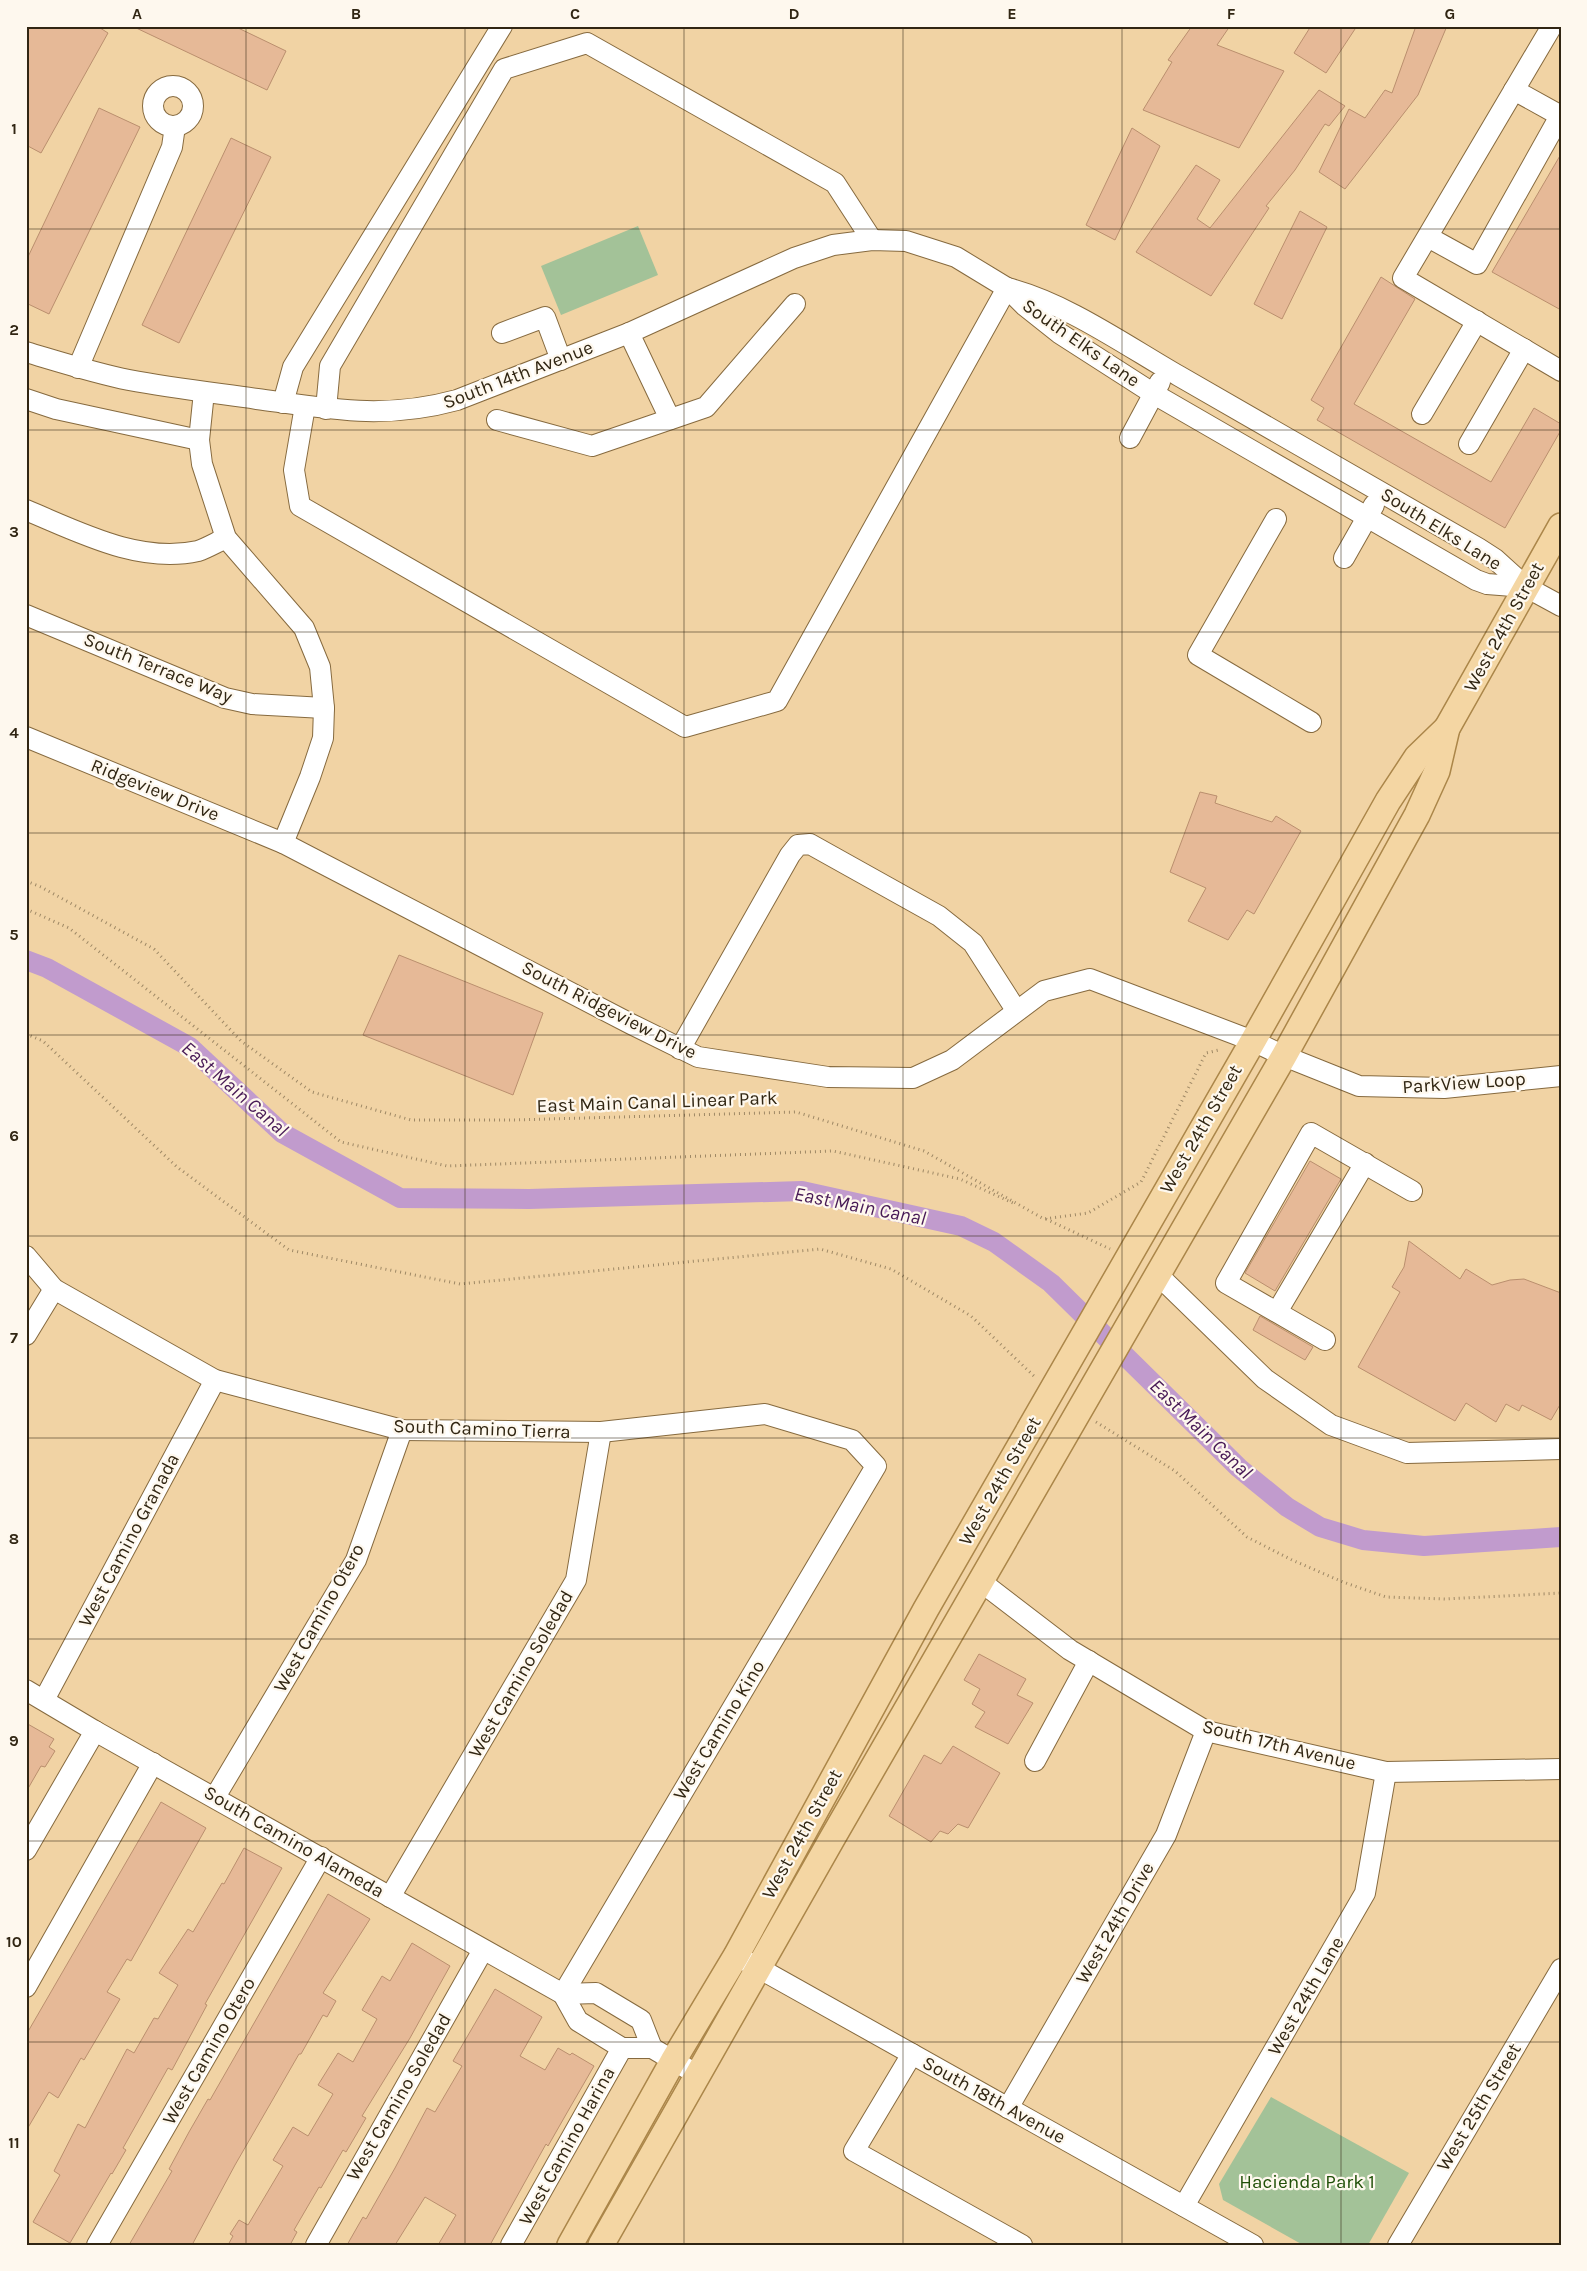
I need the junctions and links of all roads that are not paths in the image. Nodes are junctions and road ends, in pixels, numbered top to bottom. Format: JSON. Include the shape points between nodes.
{"nodes":[{"id":1,"x":502,"y":26,"type":"edge"},
{"id":2,"x":1553,"y":36,"type":"edge"},
{"id":3,"x":1514,"y":90,"type":"junction"},
{"id":4,"x":1561,"y":116,"type":"edge"},
{"id":5,"x":175,"y":126,"type":"dead end"},
{"id":6,"x":1428,"y":237,"type":"junction"},
{"id":7,"x":872,"y":240,"type":"junction"},
{"id":8,"x":906,"y":241,"type":"joint"},
{"id":9,"x":1007,"y":288,"type":"junction"},
{"id":10,"x":795,"y":304,"type":"dead end"},
{"id":11,"x":1477,"y":321,"type":"junction"},
{"id":12,"x":502,"y":333,"type":"dead end"},
{"id":13,"x":629,"y":333,"type":"junction"},
{"id":14,"x":1524,"y":349,"type":"junction"},
{"id":15,"x":26,"y":352,"type":"edge"},
{"id":16,"x":561,"y":360,"type":"junction"},
{"id":17,"x":78,"y":368,"type":"junction"},
{"id":18,"x":1167,"y":369,"type":"junction"},
{"id":19,"x":1561,"y":370,"type":"edge"},
{"id":20,"x":204,"y":392,"type":"junction"},
{"id":21,"x":1154,"y":394,"type":"junction"},
{"id":22,"x":26,"y":400,"type":"edge"},
{"id":23,"x":283,"y":403,"type":"junction"},
{"id":24,"x":305,"y":406,"type":"junction"},
{"id":25,"x":326,"y":409,"type":"junction"},
{"id":26,"x":1422,"y":414,"type":"dead end"},
{"id":27,"x":670,"y":419,"type":"junction"},
{"id":28,"x":497,"y":420,"type":"dead end"},
{"id":29,"x":1130,"y":438,"type":"dead end"},
{"id":30,"x":199,"y":440,"type":"junction"},
{"id":31,"x":1469,"y":444,"type":"dead end"},
{"id":32,"x":1382,"y":492,"type":"junction"},
{"id":33,"x":26,"y":510,"type":"edge"},
{"id":34,"x":1368,"y":517,"type":"junction"},
{"id":35,"x":1276,"y":520,"type":"dead end"},
{"id":36,"x":1561,"y":526,"type":"edge"},
{"id":37,"x":226,"y":538,"type":"junction"},
{"id":38,"x":1344,"y":558,"type":"dead end"},
{"id":39,"x":1526,"y":587,"type":"junction"},
{"id":40,"x":1561,"y":606,"type":"edge"},
{"id":41,"x":26,"y":614,"type":"edge"},
{"id":42,"x":324,"y":708,"type":"junction"},
{"id":43,"x":1311,"y":722,"type":"dead end"},
{"id":44,"x":1447,"y":728,"type":"junction"},
{"id":45,"x":26,"y":738,"type":"edge"},
{"id":46,"x":283,"y":843,"type":"junction"},
{"id":47,"x":1016,"y":1010,"type":"junction"},
{"id":48,"x":1253,"y":1041,"type":"junction"},
{"id":49,"x":680,"y":1049,"type":"junction"},
{"id":50,"x":1284,"y":1056,"type":"junction"},
{"id":51,"x":1561,"y":1076,"type":"edge"},
{"id":52,"x":1365,"y":1163,"type":"junction"},
{"id":53,"x":1412,"y":1191,"type":"dead end"},
{"id":54,"x":26,"y":1256,"type":"edge"},
{"id":55,"x":1157,"y":1274,"type":"junction"},
{"id":56,"x":54,"y":1289,"type":"junction"},
{"id":57,"x":1277,"y":1312,"type":"junction"},
{"id":58,"x":26,"y":1335,"type":"edge"},
{"id":59,"x":1325,"y":1340,"type":"dead end"},
{"id":60,"x":214,"y":1380,"type":"junction"},
{"id":61,"x":402,"y":1430,"type":"junction"},
{"id":62,"x":601,"y":1432,"type":"junction"},
{"id":63,"x":1024,"y":1440,"type":"junction"},
{"id":64,"x":1561,"y":1449,"type":"edge"},
{"id":65,"x":876,"y":1466,"type":"joint"},
{"id":66,"x":980,"y":1581,"type":"junction"},
{"id":67,"x":1089,"y":1661,"type":"junction"},
{"id":68,"x":26,"y":1690,"type":"edge"},
{"id":69,"x":44,"y":1700,"type":"junction"},
{"id":70,"x":95,"y":1731,"type":"junction"},
{"id":71,"x":1206,"y":1731,"type":"junction"},
{"id":72,"x":1035,"y":1761,"type":"dead end"},
{"id":73,"x":153,"y":1763,"type":"junction"},
{"id":74,"x":1561,"y":1768,"type":"edge"},
{"id":75,"x":1386,"y":1772,"type":"junction"},
{"id":76,"x":215,"y":1797,"type":"junction"},
{"id":77,"x":26,"y":1850,"type":"edge"},
{"id":78,"x":321,"y":1857,"type":"junction"},
{"id":79,"x":390,"y":1897,"type":"junction"},
{"id":80,"x":483,"y":1950,"type":"junction"},
{"id":81,"x":736,"y":1956,"type":"junction"},
{"id":82,"x":758,"y":1968,"type":"junction"},
{"id":83,"x":1561,"y":1969,"type":"edge"},
{"id":84,"x":26,"y":1986,"type":"edge"},
{"id":85,"x":563,"y":1994,"type":"junction"},
{"id":86,"x":622,"y":2048,"type":"junction"},
{"id":87,"x":652,"y":2048,"type":"junction"},
{"id":88,"x":912,"y":2054,"type":"junction"},
{"id":89,"x":673,"y":2060,"type":"junction"},
{"id":90,"x":698,"y":2075,"type":"junction"},
{"id":91,"x":1008,"y":2108,"type":"junction"},
{"id":92,"x":1184,"y":2206,"type":"junction"},
{"id":93,"x":97,"y":2245,"type":"edge"},
{"id":94,"x":316,"y":2245,"type":"edge"},
{"id":95,"x":511,"y":2245,"type":"edge"},
{"id":96,"x":570,"y":2245,"type":"edge"},
{"id":97,"x":600,"y":2245,"type":"edge"},
{"id":98,"x":1022,"y":2245,"type":"edge"},
{"id":99,"x":1253,"y":2245,"type":"edge"},
{"id":100,"x":1398,"y":2245,"type":"edge"}],
"edges":[{"from":1,"to":23,"type":"street","via":[[293,367]]},
{"from":2,"to":3,"type":"street"},
{"from":3,"to":4,"type":"street"},
{"from":3,"to":6,"type":"street"},
{"from":4,"to":6,"type":"street","via":[[1477,264]]},
{"from":5,"to":17,"type":"street","via":[[172,147]]},
{"from":6,"to":11,"type":"street","via":[[1403,278]]},
{"from":7,"to":8,"type":"street","name":"South 14th Avenue"},
{"from":7,"to":13,"type":"street","name":"South 14th Avenue","via":[[833,245],[794,258]]},
{"from":7,"to":25,"type":"street","via":[[835,183],[587,43],[504,69],[330,366]]},
{"from":8,"to":9,"type":"street","name":"South Elks Lane","via":[[956,257]]},
{"from":9,"to":18,"type":"street","name":"South Elks Lane","via":[[1047,301]]},
{"from":9,"to":21,"type":"street","name":"South Elks Lane","via":[[1059,333]]},
{"from":9,"to":24,"type":"street","via":[[777,701],[685,727],[300,506],[294,470]]},
{"from":10,"to":27,"type":"street","via":[[706,407]]},
{"from":11,"to":14,"type":"street"},
{"from":11,"to":26,"type":"street"},
{"from":12,"to":16,"type":"street","via":[[545,317]]},
{"from":13,"to":16,"type":"street","name":"South 14th Avenue"},
{"from":13,"to":27,"type":"street"},
{"from":14,"to":19,"type":"street"},
{"from":14,"to":31,"type":"street"},
{"from":15,"to":17,"type":"street","name":"South 14th Avenue"},
{"from":16,"to":25,"type":"street","name":"South 14th Avenue","via":[[430,408],[374,412]]},
{"from":17,"to":20,"type":"street","name":"South 14th Avenue"},
{"from":18,"to":21,"type":"street"},
{"from":18,"to":32,"type":"street","name":"South Elks Lane"},
{"from":20,"to":23,"type":"street","name":"South 14th Avenue"},
{"from":20,"to":30,"type":"street"},
{"from":21,"to":29,"type":"street"},
{"from":21,"to":34,"type":"street","name":"South Elks Lane"},
{"from":22,"to":30,"type":"street"},
{"from":23,"to":24,"type":"street","name":"South 14th Avenue"},
{"from":24,"to":25,"type":"street","name":"South 14th Avenue"},
{"from":27,"to":28,"type":"street","via":[[592,446]]},
{"from":30,"to":37,"type":"street","via":[[202,464]]},
{"from":32,"to":34,"type":"street"},
{"from":32,"to":39,"type":"street","name":"South Elks Lane","via":[[1478,548]]},
{"from":33,"to":37,"type":"street","via":[[112,544],[152,553],[173,555],[200,550]]},
{"from":34,"to":38,"type":"street"},
{"from":34,"to":39,"type":"street","name":"South Elks Lane","via":[[1476,580]]},
{"from":35,"to":43,"type":"street","via":[[1198,655]]},
{"from":36,"to":39,"type":"main road","name":"West 24th Street"},
{"from":37,"to":42,"type":"street","via":[[304,628],[320,667]]},
{"from":39,"to":40,"type":"street"},
{"from":39,"to":44,"type":"main road","name":"West 24th Street"},
{"from":41,"to":42,"type":"street","name":"South Terrace Way","via":[[225,698],[252,704]]},
{"from":42,"to":46,"type":"street","via":[[323,738]]},
{"from":44,"to":48,"type":"main road","name":"West 24th Street","via":[[1417,757],[1388,801]]},
{"from":44,"to":50,"type":"main road","name":"West 24th Street","via":[[1437,771],[1417,816]]},
{"from":45,"to":46,"type":"street","name":"Ridgeview Drive"},
{"from":46,"to":49,"type":"street","name":"South Ridgeview Drive"},
{"from":47,"to":48,"type":"street","name":"South Ridgeview Drive","via":[[1044,991],[1090,978]]},
{"from":47,"to":49,"type":"street","name":"South Ridgeview Drive","via":[[952,1060],[913,1078],[828,1077],[698,1057]]},
{"from":47,"to":49,"type":"street","via":[[973,943],[939,916],[810,844],[798,845]]},
{"from":48,"to":50,"type":"street","name":"ParkView Loop"},
{"from":48,"to":63,"type":"main road","name":"West 24th Street"},
{"from":50,"to":51,"type":"street","name":"ParkView Loop","via":[[1359,1086],[1444,1088]]},
{"from":50,"to":55,"type":"main road","name":"West 24th Street"},
{"from":52,"to":53,"type":"street"},
{"from":52,"to":57,"type":"street"},
{"from":52,"to":57,"type":"street","via":[[1311,1133],[1226,1283]]},
{"from":54,"to":56,"type":"street","name":"South Camino Tierra"},
{"from":55,"to":64,"type":"street","via":[[1265,1379],[1331,1425],[1407,1452]]},
{"from":55,"to":66,"type":"main road","name":"West 24th Street"},
{"from":56,"to":58,"type":"street"},
{"from":56,"to":60,"type":"street","name":"South Camino Tierra"},
{"from":57,"to":59,"type":"street"},
{"from":60,"to":61,"type":"street","name":"South Camino Tierra"},
{"from":60,"to":69,"type":"street","name":"West Camino Granada"},
{"from":61,"to":62,"type":"street","name":"South Camino Tierra"},
{"from":61,"to":76,"type":"street","name":"West Camino Otero","via":[[356,1560]]},
{"from":62,"to":65,"type":"street","name":"South Camino Tierra","via":[[765,1414],[852,1440]]},
{"from":62,"to":79,"type":"street","name":"West Camino Soledad","via":[[576,1580]]},
{"from":63,"to":66,"type":"main road","via":[[1019,1472],[974,1554],[972,1567]]},
{"from":63,"to":81,"type":"main road","name":"West 24th Street","via":[[926,1609]]},
{"from":65,"to":85,"type":"street","name":"West Camino Kino"},
{"from":66,"to":67,"type":"street","name":"South 17th Avenue"},
{"from":66,"to":82,"type":"main road","name":"West 24th Street"},
{"from":67,"to":71,"type":"street","name":"South 17th Avenue"},
{"from":67,"to":72,"type":"street"},
{"from":68,"to":69,"type":"street","name":"South Camino Alameda"},
{"from":69,"to":70,"type":"street","name":"South Camino Alameda"},
{"from":70,"to":73,"type":"street","name":"South Camino Alameda"},
{"from":70,"to":77,"type":"street"},
{"from":71,"to":75,"type":"street","name":"South 17th Avenue"},
{"from":71,"to":91,"type":"street","name":"West 24th Drive","via":[[1166,1835]]},
{"from":73,"to":76,"type":"street","name":"South Camino Alameda"},
{"from":73,"to":84,"type":"street"},
{"from":74,"to":75,"type":"street","name":"South 17th Avenue"},
{"from":75,"to":92,"type":"street","name":"West 24th Lane","via":[[1366,1893]]},
{"from":76,"to":78,"type":"street","name":"South Camino Alameda"},
{"from":78,"to":79,"type":"street","name":"South Camino Alameda"},
{"from":78,"to":93,"type":"street","name":"West Camino Otero"},
{"from":79,"to":80,"type":"street","name":"South Camino Alameda"},
{"from":80,"to":85,"type":"street","name":"South Camino Alameda"},
{"from":80,"to":94,"type":"street","name":"West Camino Soledad"},
{"from":81,"to":82,"type":"street","name":"South 18th Avenue"},
{"from":81,"to":89,"type":"main road","name":"West 24th Street"},
{"from":82,"to":88,"type":"street","name":"South 18th Avenue"},
{"from":82,"to":90,"type":"main road","name":"West 24th Street"},
{"from":83,"to":100,"type":"street","name":"West 25th Street"},
{"from":85,"to":86,"type":"street","via":[[578,2021]]},
{"from":85,"to":87,"type":"street","via":[[596,1993],[641,2020]]},
{"from":86,"to":87,"type":"street"},
{"from":86,"to":95,"type":"street","name":"West Camino Harina"},
{"from":87,"to":89,"type":"street"},
{"from":88,"to":91,"type":"street","name":"South 18th Avenue"},
{"from":88,"to":98,"type":"street","via":[[854,2151]]},
{"from":89,"to":90,"type":"street"},
{"from":89,"to":96,"type":"main road","name":"West 24th Street"},
{"from":90,"to":97,"type":"main road","name":"West 24th Street"},
{"from":91,"to":92,"type":"street","name":"South 18th Avenue"},
{"from":92,"to":99,"type":"street","name":"South 18th Avenue"}]}
